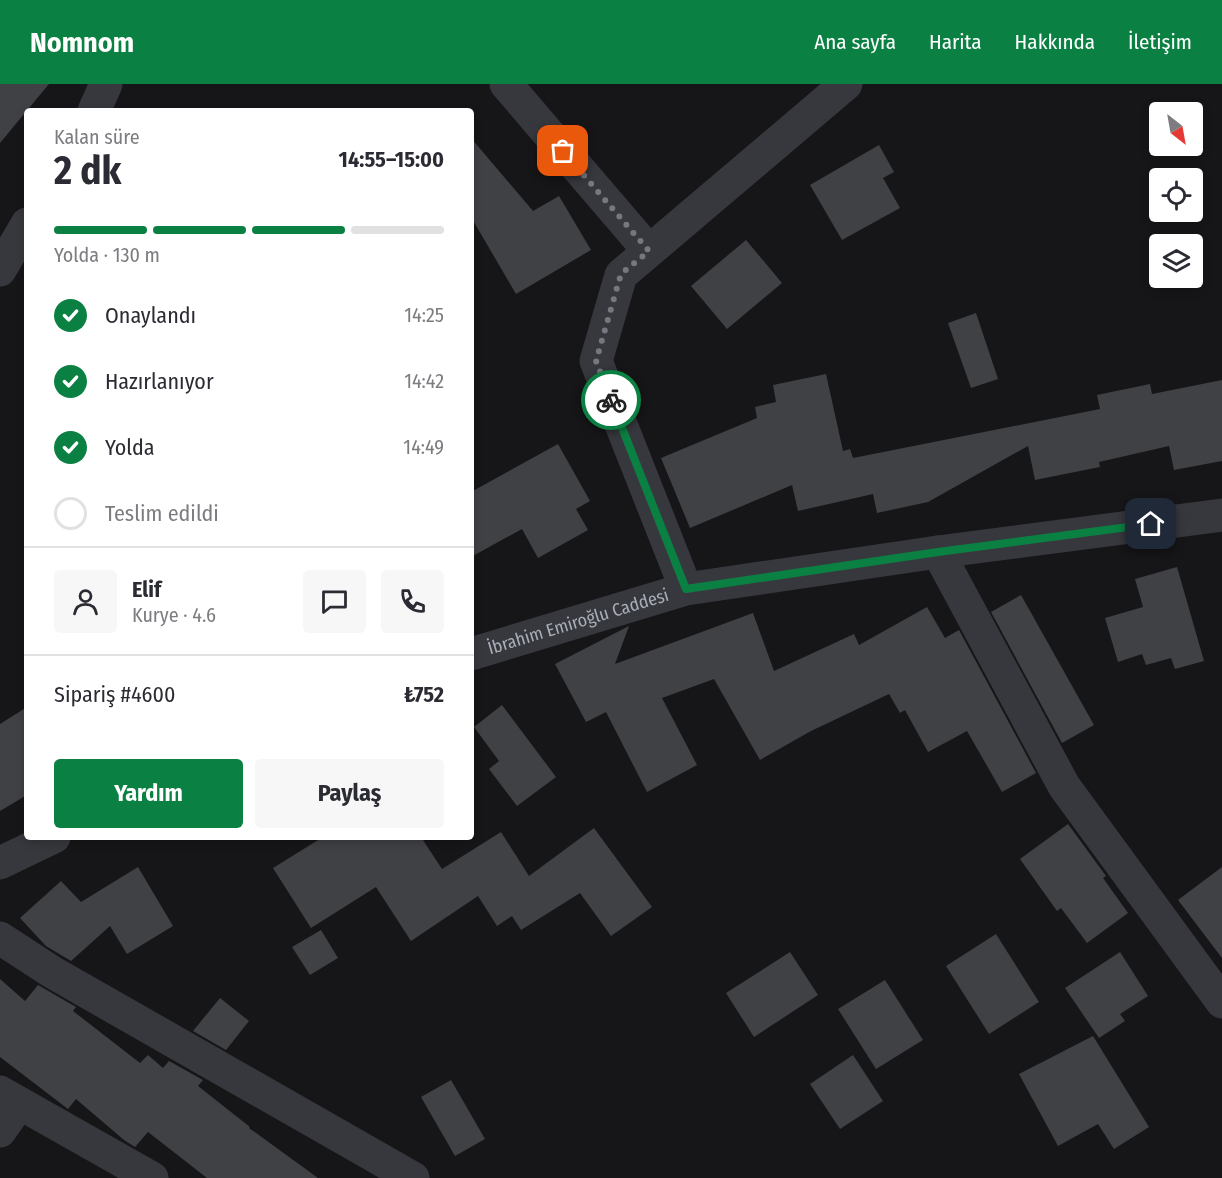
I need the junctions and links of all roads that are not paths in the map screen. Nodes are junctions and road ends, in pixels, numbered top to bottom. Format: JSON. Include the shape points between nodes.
{"nodes":[{"id":1,"x":106,"y":84,"type":"edge"},
{"id":2,"x":506,"y":84,"type":"edge"},
{"id":3,"x":846,"y":84,"type":"edge"},
{"id":4,"x":95,"y":108,"type":"edge"},
{"id":5,"x":24,"y":229,"type":"edge"},
{"id":6,"x":649,"y":251,"type":"junction"},
{"id":7,"x":0,"y":270,"type":"edge"},
{"id":8,"x":1222,"y":515,"type":"edge"},
{"id":9,"x":938,"y":552,"type":"junction"},
{"id":10,"x":686,"y":589,"type":"junction"},
{"id":11,"x":474,"y":653,"type":"edge"},
{"id":12,"x":48,"y":840,"type":"edge"},
{"id":13,"x":0,"y":863,"type":"edge"},
{"id":14,"x":0,"y":938,"type":"edge"},
{"id":15,"x":1222,"y":1002,"type":"edge"},
{"id":16,"x":10,"y":1098,"type":"edge"},
{"id":17,"x":0,"y":1131,"type":"edge"},
{"id":18,"x":152,"y":1178,"type":"edge"},
{"id":19,"x":413,"y":1178,"type":"edge"}],
"edges":[{"from":1,"to":4,"type":"street"},
{"from":2,"to":6,"type":"street"},
{"from":3,"to":6,"type":"street"},
{"from":5,"to":7,"type":"street"},
{"from":6,"to":10,"type":"street","via":[[621,274],[596,361]]},
{"from":8,"to":9,"type":"street","name":"İbrahim Emiroğlu Caddesi"},
{"from":9,"to":10,"type":"street","name":"İbrahim Emiroğlu Caddesi"},
{"from":9,"to":15,"type":"street","via":[[1064,786]]},
{"from":10,"to":11,"type":"street","name":"İbrahim Emiroğlu Caddesi"},
{"from":12,"to":13,"type":"street"},
{"from":14,"to":19,"type":"street","via":[[52,972]]},
{"from":16,"to":17,"type":"street"},
{"from":16,"to":18,"type":"street"}]}
